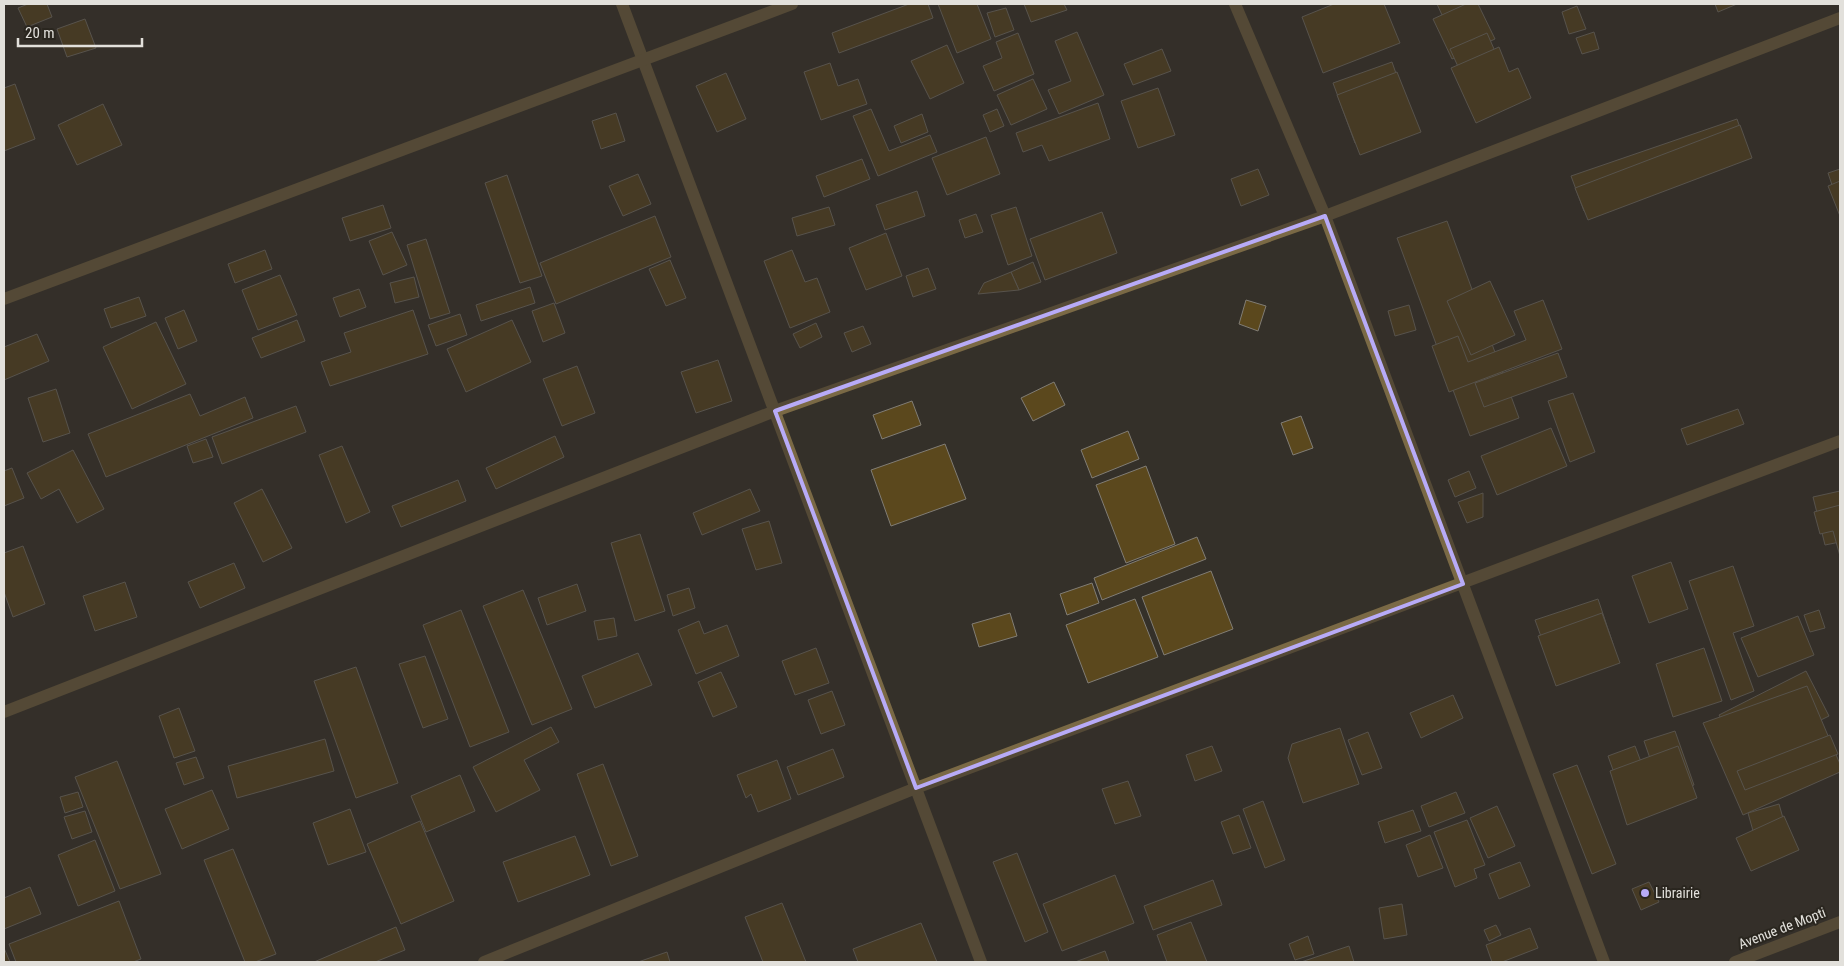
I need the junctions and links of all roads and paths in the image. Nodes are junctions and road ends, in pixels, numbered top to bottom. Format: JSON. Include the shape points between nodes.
{"nodes":[{"id":1,"x":622,"y":4,"type":"edge"},
{"id":2,"x":792,"y":4,"type":"edge"},
{"id":3,"x":1235,"y":4,"type":"edge"},
{"id":4,"x":1840,"y":18,"type":"edge"},
{"id":5,"x":643,"y":60,"type":"junction"},
{"id":6,"x":1325,"y":216,"type":"junction"},
{"id":7,"x":4,"y":299,"type":"edge"},
{"id":8,"x":775,"y":411,"type":"junction"},
{"id":9,"x":1840,"y":441,"type":"edge"},
{"id":10,"x":1463,"y":584,"type":"junction"},
{"id":11,"x":4,"y":712,"type":"edge"},
{"id":12,"x":916,"y":788,"type":"junction"},
{"id":13,"x":1840,"y":922,"type":"edge"},
{"id":14,"x":484,"y":962,"type":"edge"},
{"id":15,"x":981,"y":962,"type":"edge"},
{"id":16,"x":1604,"y":962,"type":"edge"},
{"id":17,"x":1735,"y":962,"type":"edge"}],
"edges":[{"from":1,"to":5,"type":"street"},
{"from":2,"to":5,"type":"street"},
{"from":3,"to":6,"type":"street"},
{"from":4,"to":6,"type":"street"},
{"from":5,"to":7,"type":"street"},
{"from":5,"to":8,"type":"street"},
{"from":6,"to":8,"type":"street"},
{"from":6,"to":10,"type":"street"},
{"from":8,"to":11,"type":"street"},
{"from":8,"to":12,"type":"street"},
{"from":9,"to":10,"type":"street"},
{"from":10,"to":12,"type":"street"},
{"from":10,"to":16,"type":"street"},
{"from":12,"to":14,"type":"street"},
{"from":12,"to":15,"type":"street"},
{"from":13,"to":17,"type":"street","name":"Avenue de Mopti"}]}
